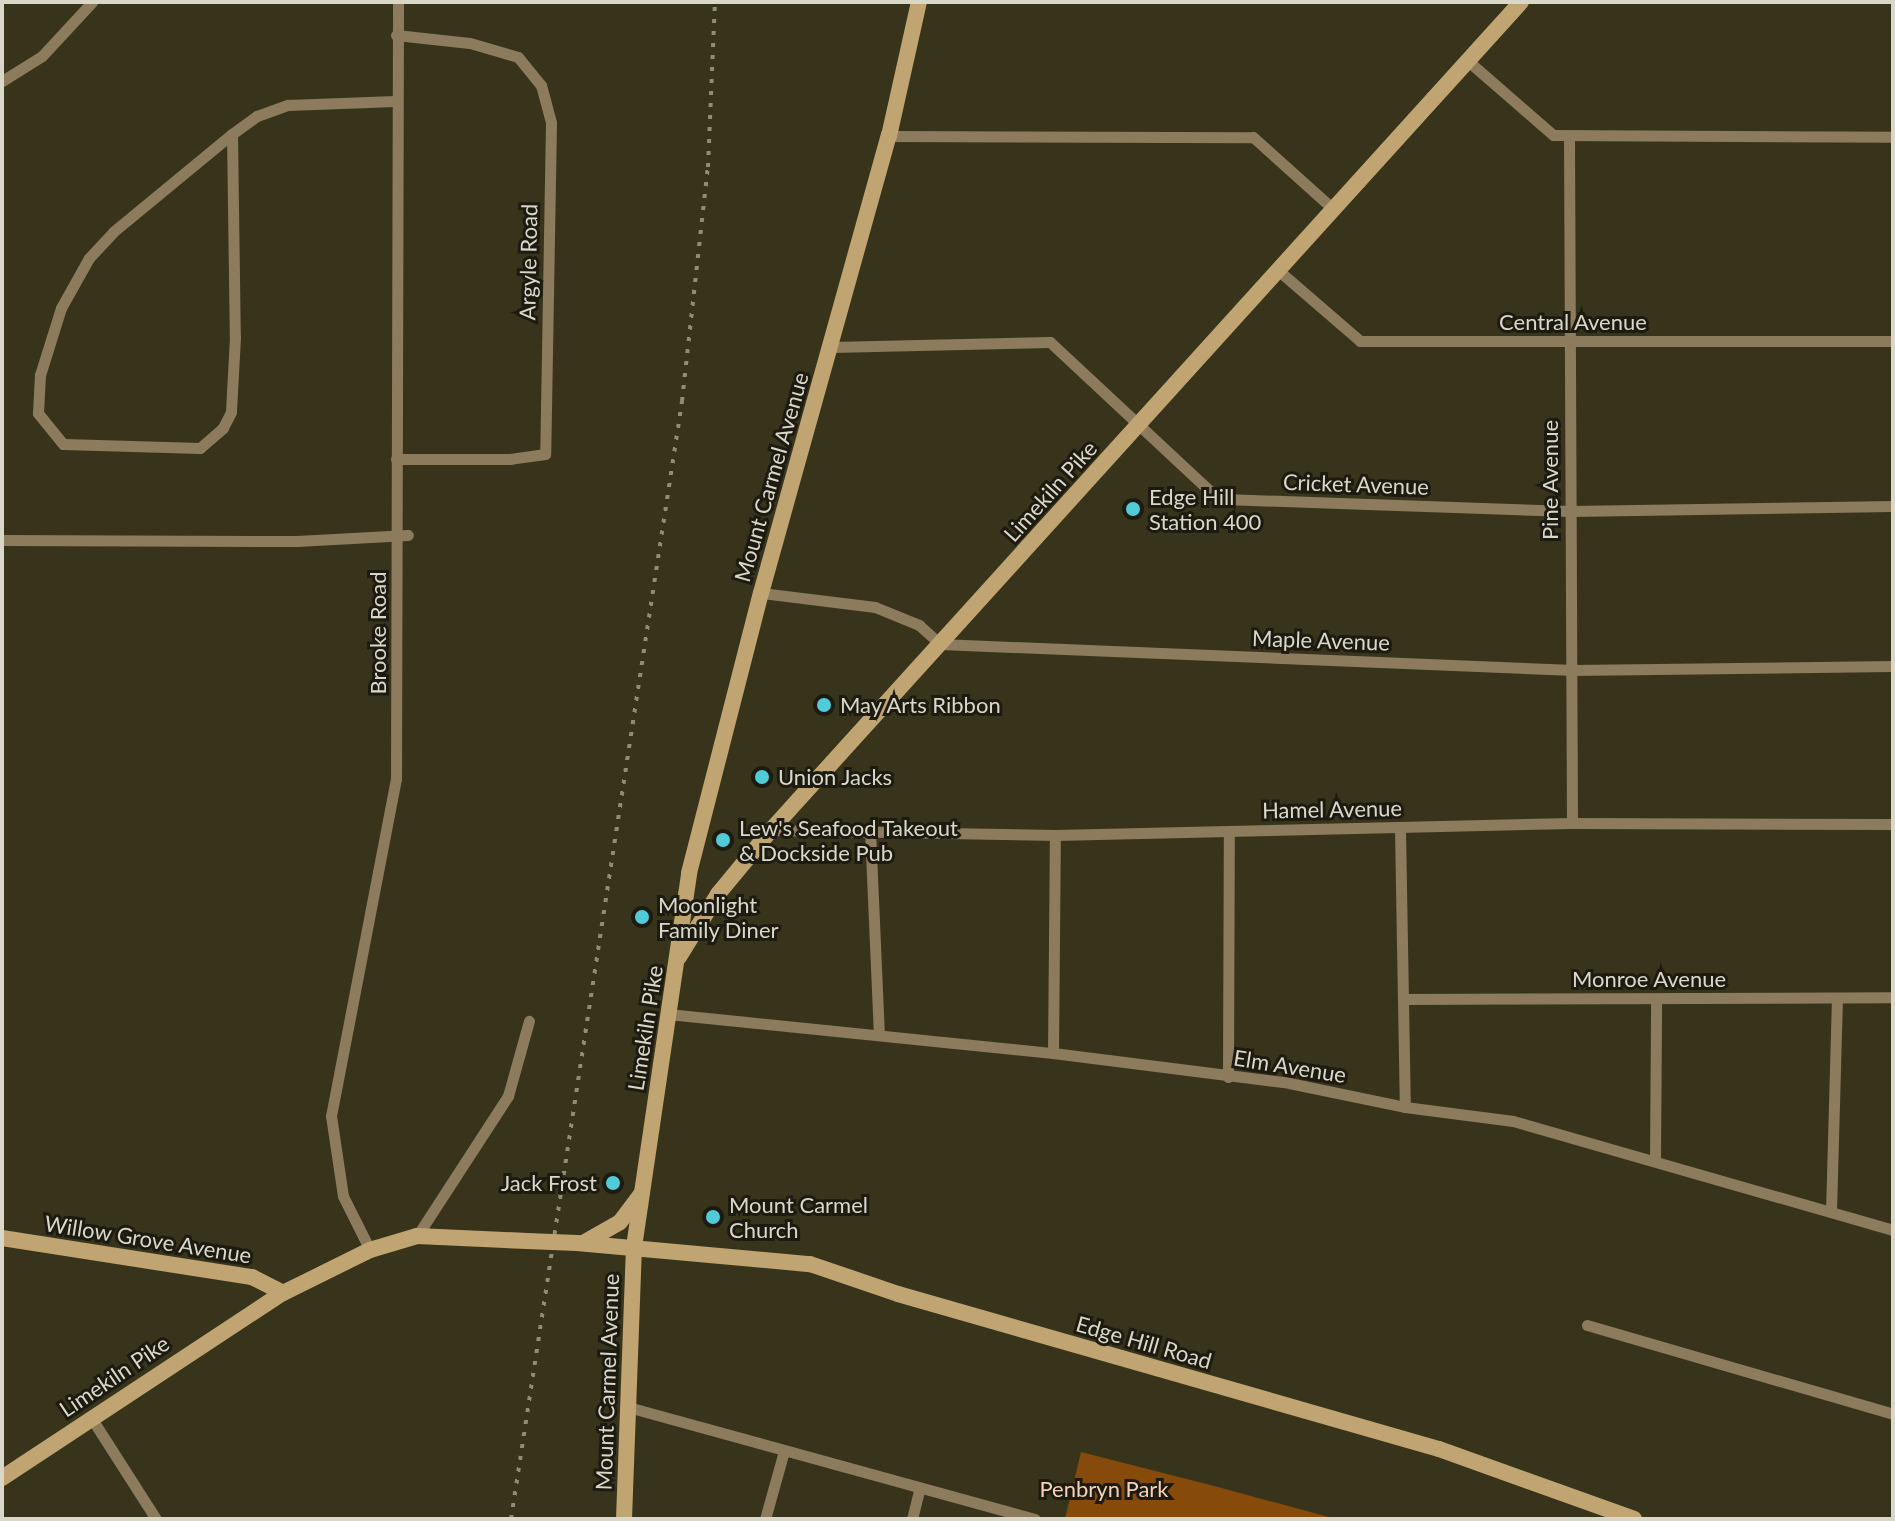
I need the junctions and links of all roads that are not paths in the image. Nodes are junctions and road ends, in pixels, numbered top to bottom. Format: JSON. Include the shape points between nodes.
{"nodes":[{"id":1,"x":92,"y":2,"type":"edge"},
{"id":2,"x":398,"y":2,"type":"edge"},
{"id":3,"x":919,"y":2,"type":"edge"},
{"id":4,"x":1516,"y":4,"type":"edge"},
{"id":5,"x":396,"y":35,"type":"junction"},
{"id":6,"x":1468,"y":61,"type":"junction"},
{"id":7,"x":2,"y":81,"type":"edge"},
{"id":8,"x":395,"y":101,"type":"junction"},
{"id":9,"x":232,"y":134,"type":"junction"},
{"id":10,"x":889,"y":136,"type":"junction"},
{"id":11,"x":1569,"y":137,"type":"junction"},
{"id":12,"x":1893,"y":137,"type":"edge"},
{"id":13,"x":1332,"y":208,"type":"junction"},
{"id":14,"x":1279,"y":271,"type":"junction"},
{"id":15,"x":1893,"y":341,"type":"edge"},
{"id":16,"x":1571,"y":342,"type":"junction"},
{"id":17,"x":831,"y":347,"type":"junction"},
{"id":18,"x":1140,"y":424,"type":"junction"},
{"id":19,"x":396,"y":459,"type":"junction"},
{"id":20,"x":1893,"y":506,"type":"edge"},
{"id":21,"x":1570,"y":511,"type":"junction"},
{"id":22,"x":403,"y":536,"type":"junction"},
{"id":23,"x":2,"y":540,"type":"edge"},
{"id":24,"x":761,"y":593,"type":"junction"},
{"id":25,"x":940,"y":644,"type":"junction"},
{"id":26,"x":1893,"y":666,"type":"edge"},
{"id":27,"x":1573,"y":670,"type":"junction"},
{"id":28,"x":1572,"y":823,"type":"junction"},
{"id":29,"x":1893,"y":824,"type":"edge"},
{"id":30,"x":1400,"y":829,"type":"junction"},
{"id":31,"x":771,"y":830,"type":"junction"},
{"id":32,"x":870,"y":830,"type":"junction"},
{"id":33,"x":1229,"y":831,"type":"junction"},
{"id":34,"x":1055,"y":835,"type":"junction"},
{"id":35,"x":675,"y":965,"type":"junction"},
{"id":36,"x":1893,"y":997,"type":"edge"},
{"id":37,"x":1837,"y":998,"type":"junction"},
{"id":38,"x":1404,"y":999,"type":"junction"},
{"id":39,"x":1656,"y":1000,"type":"junction"},
{"id":40,"x":668,"y":1014,"type":"junction"},
{"id":41,"x":529,"y":1021,"type":"dead end"},
{"id":42,"x":879,"y":1033,"type":"junction"},
{"id":43,"x":1053,"y":1053,"type":"junction"},
{"id":44,"x":1228,"y":1077,"type":"junction"},
{"id":45,"x":1405,"y":1107,"type":"junction"},
{"id":46,"x":1655,"y":1161,"type":"junction"},
{"id":47,"x":643,"y":1192,"type":"junction"},
{"id":48,"x":1831,"y":1212,"type":"junction"},
{"id":49,"x":1893,"y":1230,"type":"edge"},
{"id":50,"x":417,"y":1236,"type":"junction"},
{"id":51,"x":2,"y":1238,"type":"edge"},
{"id":52,"x":580,"y":1243,"type":"junction"},
{"id":53,"x":634,"y":1247,"type":"junction"},
{"id":54,"x":370,"y":1250,"type":"junction"},
{"id":55,"x":283,"y":1293,"type":"junction"},
{"id":56,"x":1587,"y":1325,"type":"dead end"},
{"id":57,"x":628,"y":1407,"type":"junction"},
{"id":58,"x":1893,"y":1414,"type":"edge"},
{"id":59,"x":92,"y":1419,"type":"junction"},
{"id":60,"x":784,"y":1451,"type":"junction"},
{"id":61,"x":2,"y":1478,"type":"edge"},
{"id":62,"x":920,"y":1488,"type":"junction"},
{"id":63,"x":156,"y":1519,"type":"edge"},
{"id":64,"x":624,"y":1519,"type":"edge"},
{"id":65,"x":765,"y":1519,"type":"edge"},
{"id":66,"x":912,"y":1519,"type":"edge"},
{"id":67,"x":1034,"y":1519,"type":"edge"},
{"id":68,"x":1634,"y":1519,"type":"edge"}],
"edges":[{"from":1,"to":7,"type":"street","via":[[42,56]]},
{"from":2,"to":5,"type":"street","name":"Brooke Road"},
{"from":3,"to":10,"type":"main road","name":"Mount Carmel Avenue"},
{"from":4,"to":6,"type":"main road","name":"Limekiln Pike"},
{"from":5,"to":8,"type":"street","name":"Brooke Road"},
{"from":5,"to":19,"type":"street","name":"Argyle Road","via":[[470,43],[518,57],[541,85],[551,123],[545,454]]},
{"from":6,"to":11,"type":"street","via":[[1553,135]]},
{"from":6,"to":13,"type":"main road","name":"Limekiln Pike"},
{"from":8,"to":9,"type":"street","via":[[288,105],[257,116]]},
{"from":8,"to":19,"type":"street","name":"Brooke Road"},
{"from":9,"to":9,"type":"street","via":[[231,412],[223,428],[200,448],[78,448],[52,433],[38,413],[40,375],[55,322],[89,258]]},
{"from":10,"to":13,"type":"street","via":[[1253,137]]},
{"from":10,"to":17,"type":"main road","name":"Mount Carmel Avenue"},
{"from":11,"to":12,"type":"street"},
{"from":11,"to":16,"type":"street","name":"Pine Avenue"},
{"from":13,"to":14,"type":"main road","name":"Limekiln Pike"},
{"from":14,"to":16,"type":"street","name":"Central Avenue","via":[[1360,341]]},
{"from":14,"to":18,"type":"main road","name":"Limekiln Pike"},
{"from":15,"to":16,"type":"street","name":"Central Avenue"},
{"from":16,"to":21,"type":"street","name":"Pine Avenue"},
{"from":17,"to":18,"type":"street","name":"Cricket Avenue","via":[[1050,342]]},
{"from":17,"to":24,"type":"main road","name":"Mount Carmel Avenue"},
{"from":18,"to":21,"type":"street","name":"Cricket Avenue","via":[[1224,499]]},
{"from":18,"to":25,"type":"main road","name":"Limekiln Pike"},
{"from":19,"to":22,"type":"street","name":"Brooke Road"},
{"from":20,"to":21,"type":"street","name":"Cricket Avenue"},
{"from":21,"to":27,"type":"street","name":"Pine Avenue"},
{"from":22,"to":23,"type":"street"},
{"from":22,"to":54,"type":"street","name":"Brooke Road","via":[[396,779],[331,1116],[343,1196]]},
{"from":24,"to":25,"type":"street","via":[[875,607],[919,625]]},
{"from":24,"to":35,"type":"main road","name":"Mount Carmel Avenue","via":[[689,873]]},
{"from":25,"to":27,"type":"street","name":"Maple Avenue"},
{"from":25,"to":31,"type":"main road","name":"Limekiln Pike"},
{"from":26,"to":27,"type":"street","name":"Maple Avenue"},
{"from":27,"to":28,"type":"street","name":"Pine Avenue"},
{"from":28,"to":29,"type":"street","name":"Hamel Avenue"},
{"from":28,"to":30,"type":"street","name":"Hamel Avenue"},
{"from":30,"to":33,"type":"street","name":"Hamel Avenue"},
{"from":30,"to":38,"type":"street"},
{"from":31,"to":32,"type":"street","name":"Hamel Avenue"},
{"from":31,"to":35,"type":"main road","name":"Limekiln Pike","via":[[718,894]]},
{"from":32,"to":34,"type":"street","name":"Hamel Avenue"},
{"from":32,"to":42,"type":"street"},
{"from":33,"to":34,"type":"street","name":"Hamel Avenue"},
{"from":33,"to":44,"type":"street"},
{"from":34,"to":43,"type":"street"},
{"from":35,"to":40,"type":"main road","name":"Limekiln Pike"},
{"from":36,"to":37,"type":"street","name":"Monroe Avenue"},
{"from":37,"to":39,"type":"street","name":"Monroe Avenue"},
{"from":37,"to":48,"type":"street"},
{"from":38,"to":39,"type":"street","name":"Monroe Avenue"},
{"from":38,"to":45,"type":"street"},
{"from":39,"to":46,"type":"street"},
{"from":40,"to":42,"type":"street","name":"Elm Avenue"},
{"from":40,"to":47,"type":"main road","name":"Limekiln Pike"},
{"from":41,"to":50,"type":"street","via":[[517,1076],[502,1108]]},
{"from":42,"to":43,"type":"street","name":"Elm Avenue"},
{"from":43,"to":44,"type":"street","name":"Elm Avenue"},
{"from":44,"to":45,"type":"street","name":"Elm Avenue","via":[[1289,1083]]},
{"from":45,"to":46,"type":"street","name":"Elm Avenue","via":[[1513,1121]]},
{"from":46,"to":48,"type":"street","name":"Elm Avenue"},
{"from":47,"to":52,"type":"main road","via":[[620,1222]]},
{"from":47,"to":53,"type":"main road","name":"Limekiln Pike"},
{"from":48,"to":49,"type":"street","name":"Elm Avenue"},
{"from":50,"to":52,"type":"main road","name":"Limekiln Pike","bridge":true},
{"from":50,"to":54,"type":"main road","name":"Limekiln Pike"},
{"from":51,"to":55,"type":"main road","name":"Willow Grove Avenue","via":[[252,1277]]},
{"from":52,"to":53,"type":"main road","name":"Limekiln Pike"},
{"from":53,"to":57,"type":"main road","name":"Mount Carmel Avenue"},
{"from":53,"to":68,"type":"main road","name":"Edge Hill Road","via":[[810,1264],[923,1302],[1439,1449]]},
{"from":54,"to":55,"type":"main road","name":"Limekiln Pike"},
{"from":55,"to":59,"type":"main road","name":"Limekiln Pike"},
{"from":56,"to":58,"type":"street"},
{"from":57,"to":60,"type":"street"},
{"from":57,"to":64,"type":"main road","name":"Mount Carmel Avenue"},
{"from":59,"to":61,"type":"main road","name":"Limekiln Pike"},
{"from":59,"to":63,"type":"street"},
{"from":60,"to":62,"type":"street"},
{"from":60,"to":65,"type":"street"},
{"from":62,"to":66,"type":"street"},
{"from":62,"to":67,"type":"street"}]}
